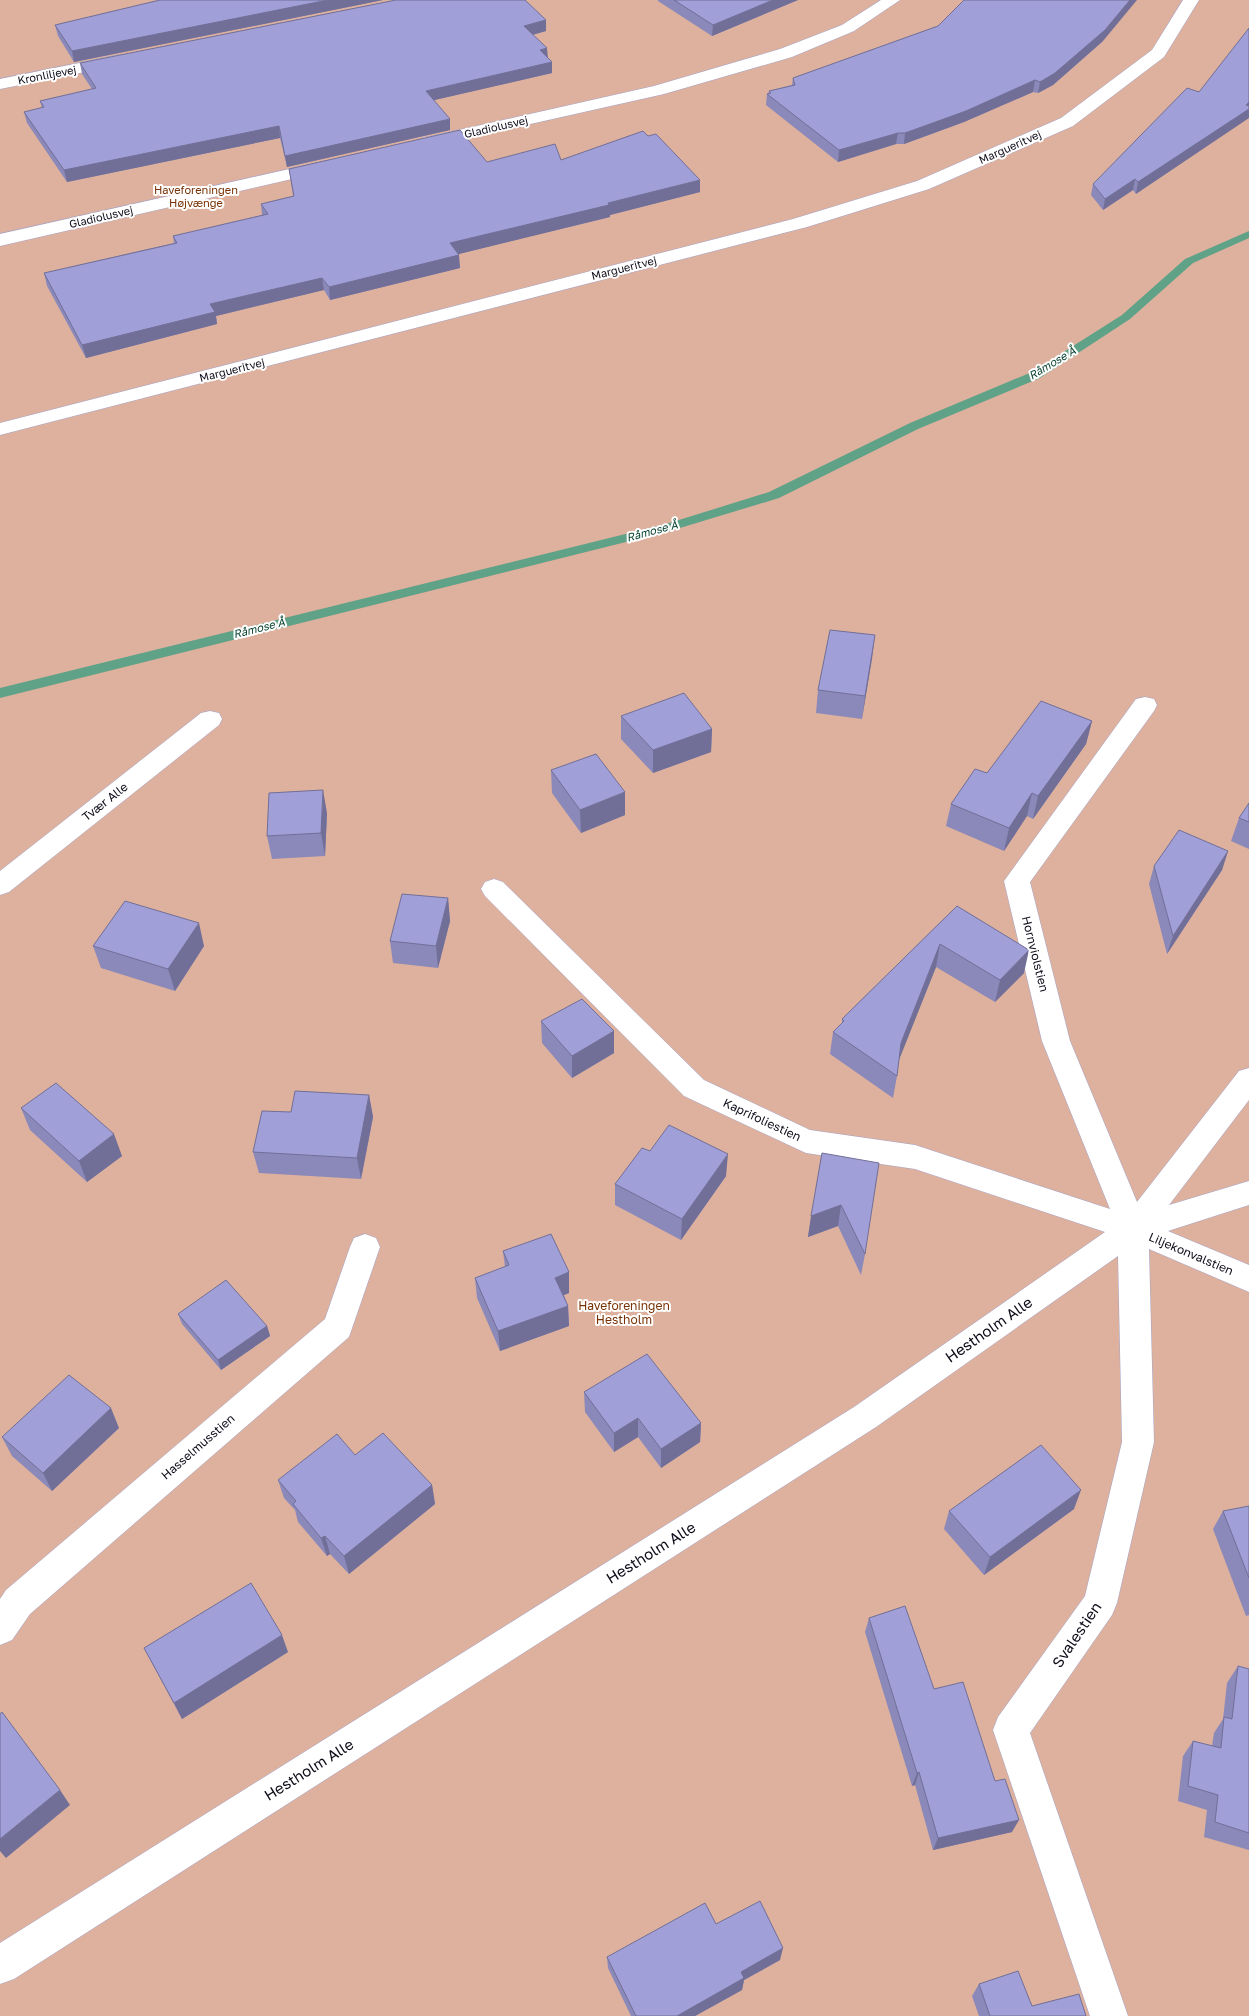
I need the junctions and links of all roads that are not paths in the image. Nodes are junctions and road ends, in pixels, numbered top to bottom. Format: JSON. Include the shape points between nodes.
{"nodes":[{"id":1,"x":892,"y":0,"type":"edge"},
{"id":2,"x":1191,"y":0,"type":"edge"},
{"id":3,"x":136,"y":57,"type":"edge"},
{"id":4,"x":0,"y":84,"type":"edge"},
{"id":5,"x":406,"y":147,"type":"edge"},
{"id":6,"x":339,"y":163,"type":"edge"},
{"id":7,"x":0,"y":240,"type":"edge"},
{"id":8,"x":0,"y":429,"type":"edge"},
{"id":9,"x":1145,"y":705,"type":"dead end"},
{"id":10,"x":210,"y":718,"type":"dead end"},
{"id":11,"x":0,"y":885,"type":"edge"},
{"id":12,"x":494,"y":889,"type":"dead end"},
{"id":13,"x":1249,"y":1078,"type":"edge"},
{"id":14,"x":1249,"y":1193,"type":"edge"},
{"id":15,"x":1134,"y":1229,"type":"junction"},
{"id":16,"x":365,"y":1247,"type":"dead end"},
{"id":17,"x":1249,"y":1279,"type":"edge"},
{"id":18,"x":0,"y":1628,"type":"edge"},
{"id":19,"x":0,"y":1965,"type":"edge"},
{"id":20,"x":1108,"y":2016,"type":"edge"}],
"edges":[{"from":1,"to":5,"type":"lane","name":"Gladiolusvej","via":[[848,28],[786,53],[658,90]]},
{"from":2,"to":8,"type":"lane","name":"Margueritvej","via":[[1158,53],[1067,122],[923,185],[800,223]]},
{"from":3,"to":4,"type":"lane","name":"Kronliljevej"},
{"from":6,"to":7,"type":"lane","name":"Gladiolusvej"},
{"from":9,"to":15,"type":"lane","name":"Hornviolstien","via":[[1017,881],[1056,1041]]},
{"from":10,"to":11,"type":"lane","name":"Tvær Alle"},
{"from":12,"to":15,"type":"lane","name":"Kaprifoliestien","via":[[694,1088],[806,1141],[915,1157]]},
{"from":13,"to":15,"type":"lane","name":"Hestholm Alle"},
{"from":14,"to":15,"type":"lane"},
{"from":15,"to":17,"type":"lane","name":"Liljekonvalstien"},
{"from":15,"to":19,"type":"lane","name":"Hestholm Alle","via":[[865,1417]]},
{"from":15,"to":20,"type":"lane","name":"Svalestien","via":[[1138,1442],[1100,1603],[1011,1730]]},
{"from":16,"to":18,"type":"lane","name":"Hasselmusstien","via":[[338,1327],[18,1602]]}]}
